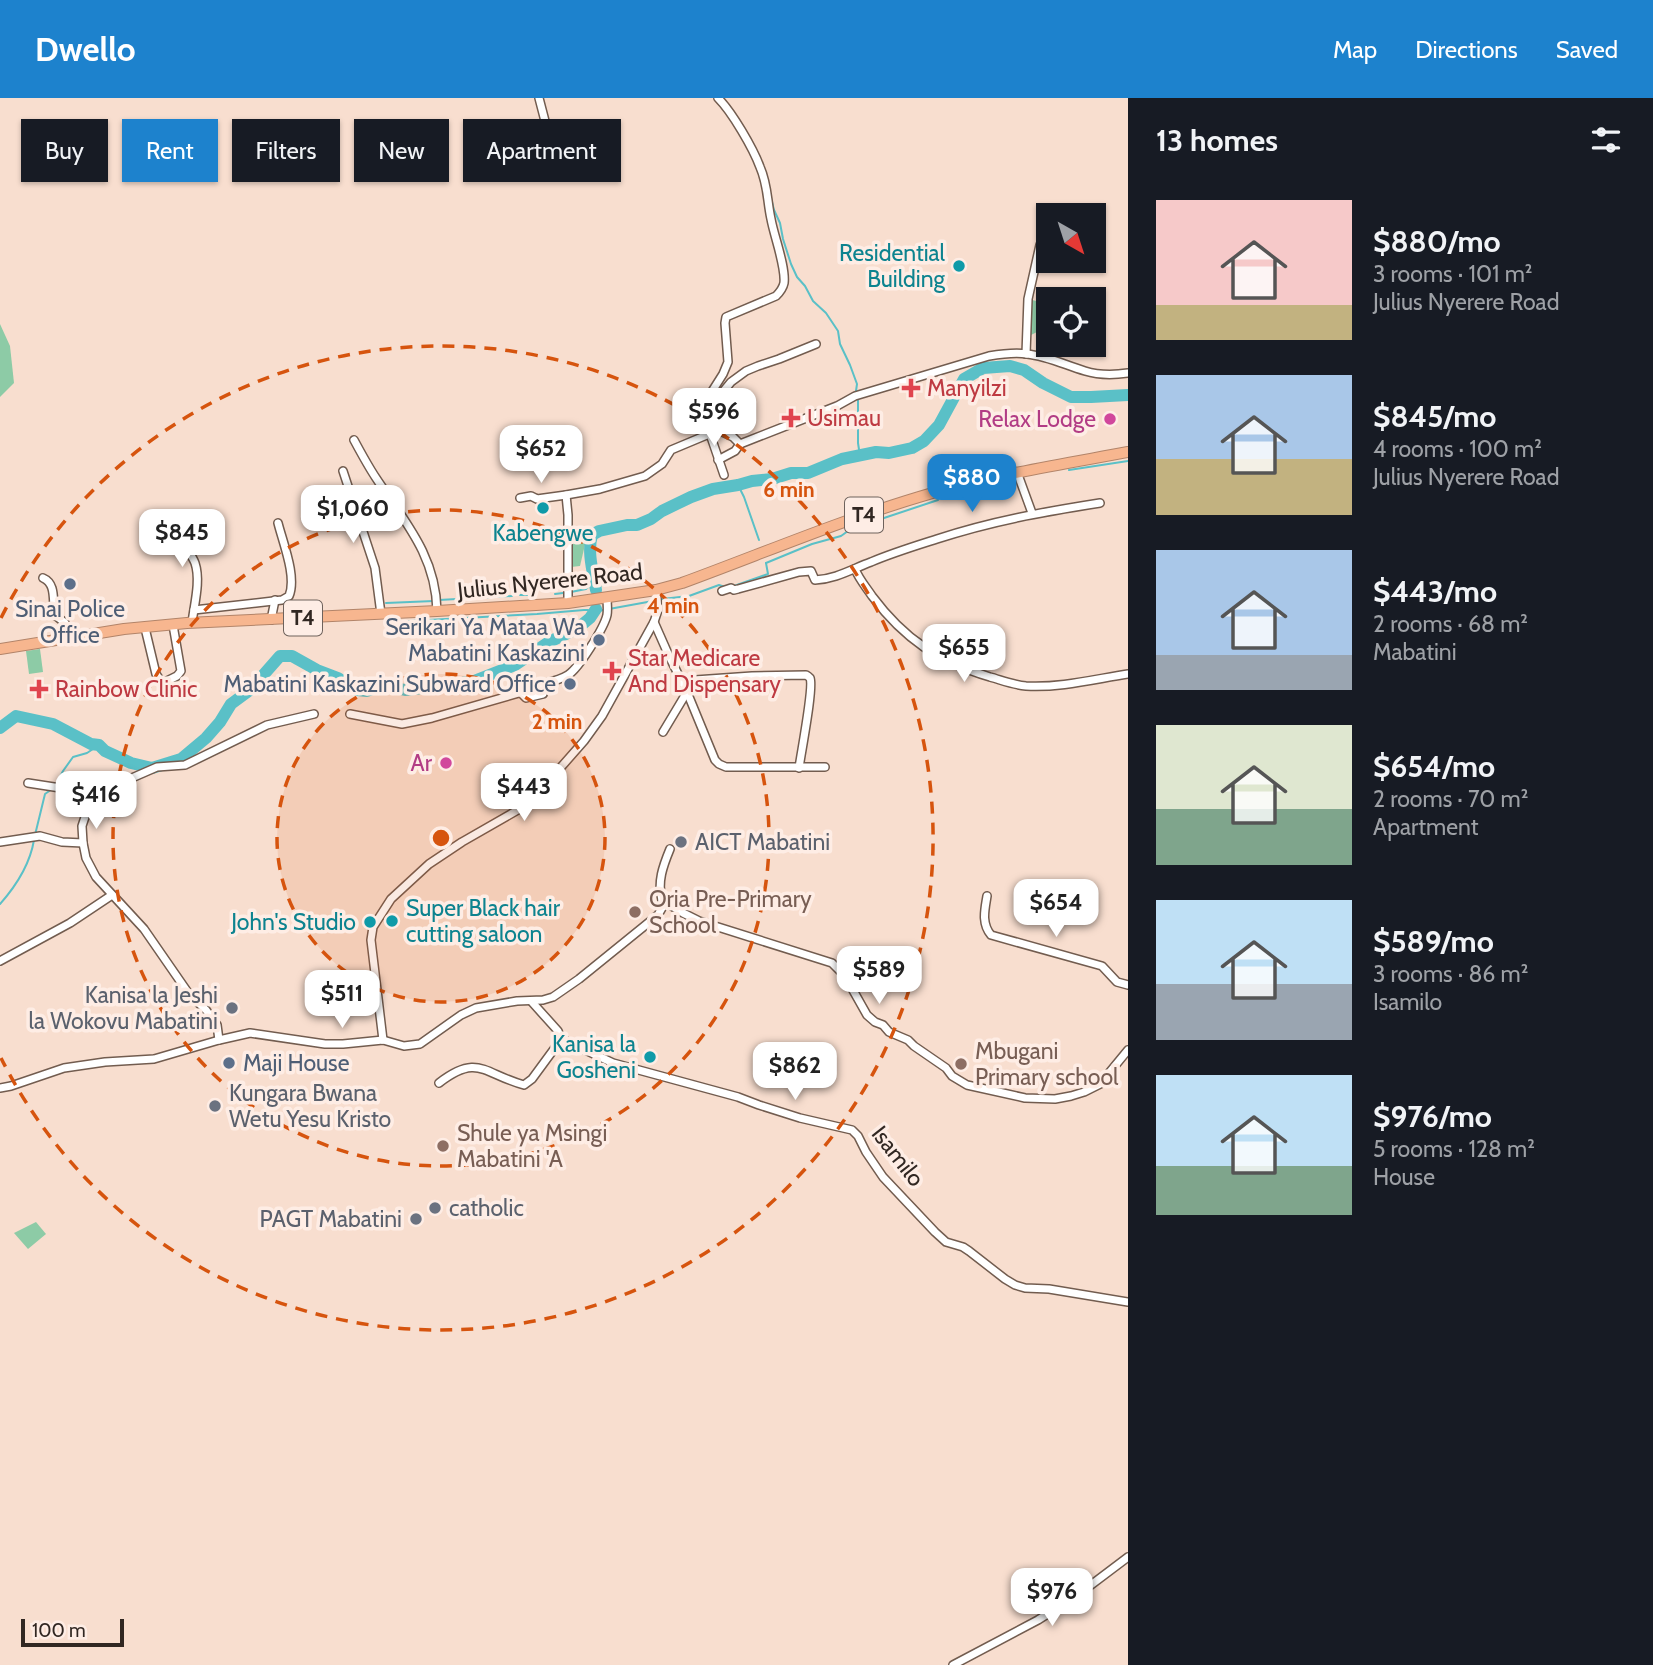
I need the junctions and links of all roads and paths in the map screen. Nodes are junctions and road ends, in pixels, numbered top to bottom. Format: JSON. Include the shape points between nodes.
{"nodes":[{"id":1,"x":539,"y":98,"type":"edge"},
{"id":2,"x":718,"y":98,"type":"edge"},
{"id":3,"x":544,"y":119,"type":"edge"},
{"id":4,"x":1036,"y":263,"type":"edge"},
{"id":5,"x":816,"y":344,"type":"dead end"},
{"id":6,"x":1026,"y":354,"type":"junction"},
{"id":7,"x":1128,"y":373,"type":"edge"},
{"id":8,"x":712,"y":397,"type":"junction"},
{"id":9,"x":713,"y":432,"type":"junction"},
{"id":10,"x":354,"y":440,"type":"dead end"},
{"id":11,"x":740,"y":444,"type":"junction"},
{"id":12,"x":1128,"y":452,"type":"edge"},
{"id":13,"x":718,"y":460,"type":"junction"},
{"id":14,"x":343,"y":471,"type":"dead end"},
{"id":15,"x":1017,"y":472,"type":"junction"},
{"id":16,"x":724,"y":475,"type":"dead end"},
{"id":17,"x":566,"y":495,"type":"junction"},
{"id":18,"x":520,"y":498,"type":"dead end"},
{"id":19,"x":1100,"y":503,"type":"dead end"},
{"id":20,"x":1032,"y":513,"type":"junction"},
{"id":21,"x":163,"y":518,"type":"dead end"},
{"id":22,"x":278,"y":523,"type":"dead end"},
{"id":23,"x":855,"y":569,"type":"junction"},
{"id":24,"x":43,"y":578,"type":"dead end"},
{"id":25,"x":656,"y":590,"type":"junction"},
{"id":26,"x":722,"y":591,"type":"dead end"},
{"id":27,"x":275,"y":600,"type":"junction"},
{"id":28,"x":568,"y":603,"type":"junction"},
{"id":29,"x":437,"y":604,"type":"junction"},
{"id":30,"x":607,"y":606,"type":"junction"},
{"id":31,"x":194,"y":610,"type":"junction"},
{"id":32,"x":381,"y":614,"type":"junction"},
{"id":33,"x":271,"y":620,"type":"junction"},
{"id":34,"x":654,"y":622,"type":"junction"},
{"id":35,"x":192,"y":623,"type":"junction"},
{"id":36,"x":173,"y":625,"type":"junction"},
{"id":37,"x":145,"y":628,"type":"junction"},
{"id":38,"x":72,"y":637,"type":"junction"},
{"id":39,"x":0,"y":649,"type":"edge"},
{"id":40,"x":1128,"y":674,"type":"edge"},
{"id":41,"x":681,"y":681,"type":"junction"},
{"id":42,"x":687,"y":692,"type":"junction"},
{"id":43,"x":314,"y":714,"type":"dead end"},
{"id":44,"x":350,"y":714,"type":"dead end"},
{"id":45,"x":663,"y":732,"type":"dead end"},
{"id":46,"x":825,"y":767,"type":"dead end"},
{"id":47,"x":799,"y":768,"type":"junction"},
{"id":48,"x":28,"y":783,"type":"dead end"},
{"id":49,"x":102,"y":791,"type":"junction"},
{"id":50,"x":0,"y":842,"type":"edge"},
{"id":51,"x":83,"y":843,"type":"junction"},
{"id":52,"x":670,"y":849,"type":"dead end"},
{"id":53,"x":112,"y":895,"type":"junction"},
{"id":54,"x":987,"y":896,"type":"dead end"},
{"id":55,"x":662,"y":900,"type":"junction"},
{"id":56,"x":0,"y":961,"type":"edge"},
{"id":57,"x":1128,"y":985,"type":"edge"},
{"id":58,"x":531,"y":1000,"type":"junction"},
{"id":59,"x":219,"y":1040,"type":"junction"},
{"id":60,"x":383,"y":1040,"type":"junction"},
{"id":61,"x":562,"y":1041,"type":"junction"},
{"id":62,"x":1128,"y":1050,"type":"edge"},
{"id":63,"x":439,"y":1083,"type":"dead end"},
{"id":64,"x":0,"y":1088,"type":"edge"},
{"id":65,"x":1128,"y":1302,"type":"edge"},
{"id":66,"x":1128,"y":1557,"type":"edge"},
{"id":67,"x":953,"y":1665,"type":"edge"}],
"edges":[{"from":1,"to":3,"type":"street"},
{"from":2,"to":8,"type":"street","via":[[740,129],[766,182],[784,282],[776,296],[726,317],[728,362]]},
{"from":4,"to":6,"type":"street","via":[[1028,299]]},
{"from":5,"to":8,"type":"street","via":[[738,376]]},
{"from":6,"to":7,"type":"street","via":[[1087,372]]},
{"from":6,"to":11,"type":"street","via":[[989,356],[855,396]]},
{"from":8,"to":9,"type":"street"},
{"from":9,"to":11,"type":"street","via":[[733,437]]},
{"from":9,"to":13,"type":"street"},
{"from":9,"to":17,"type":"street","via":[[671,450],[662,464],[645,476]]},
{"from":10,"to":29,"type":"street","via":[[424,554],[436,586]]},
{"from":11,"to":13,"type":"street"},
{"from":12,"to":15,"type":"highway","name":"Julius Nyerere Road","number":"T4"},
{"from":13,"to":16,"type":"street"},
{"from":14,"to":32,"type":"street","via":[[375,568]]},
{"from":15,"to":20,"type":"street"},
{"from":15,"to":25,"type":"highway","name":"Julius Nyerere Road","number":"T4","via":[[917,497]]},
{"from":17,"to":18,"type":"street"},
{"from":17,"to":28,"type":"street"},
{"from":19,"to":20,"type":"street"},
{"from":20,"to":23,"type":"street","via":[[939,538]]},
{"from":21,"to":31,"type":"street","via":[[196,565]]},
{"from":22,"to":27,"type":"street","via":[[292,586],[289,596]]},
{"from":23,"to":26,"type":"street","via":[[822,580],[815,580],[811,571],[799,572]]},
{"from":23,"to":40,"type":"street","via":[[906,635],[965,669],[1024,686]]},
{"from":24,"to":38,"type":"street","via":[[51,583],[55,615]]},
{"from":25,"to":30,"type":"highway","name":"Julius Nyerere Road","number":"T4"},
{"from":25,"to":34,"type":"street"},
{"from":27,"to":31,"type":"street"},
{"from":27,"to":33,"type":"street"},
{"from":28,"to":29,"type":"highway","name":"Julius Nyerere Road","number":"T4"},
{"from":28,"to":30,"type":"highway","name":"Julius Nyerere Road","number":"T4"},
{"from":29,"to":32,"type":"highway","name":"Julius Nyerere Road","number":"T4"},
{"from":30,"to":44,"type":"street","via":[[601,628],[576,668],[563,678],[541,684],[544,694],[526,698],[519,693],[401,724]]},
{"from":31,"to":35,"type":"street"},
{"from":32,"to":33,"type":"highway","name":"Julius Nyerere Road","number":"T4"},
{"from":33,"to":35,"type":"highway","name":"Julius Nyerere Road","number":"T4"},
{"from":34,"to":41,"type":"street"},
{"from":34,"to":60,"type":"street","via":[[602,716],[547,783],[523,807],[429,864],[382,912],[371,940]]},
{"from":35,"to":36,"type":"highway","name":"Julius Nyerere Road","number":"T4"},
{"from":36,"to":37,"type":"highway","name":"Julius Nyerere Road","number":"T4"},
{"from":36,"to":37,"type":"street","via":[[181,671],[165,682],[156,674]]},
{"from":37,"to":38,"type":"highway","name":"Julius Nyerere Road","number":"T4"},
{"from":38,"to":39,"type":"highway","name":"Julius Nyerere Road","number":"T4"},
{"from":41,"to":42,"type":"street"},
{"from":41,"to":47,"type":"street","via":[[806,674],[811,681]]},
{"from":42,"to":45,"type":"street"},
{"from":42,"to":47,"type":"street","via":[[719,764]]},
{"from":43,"to":49,"type":"street","via":[[267,726],[185,765],[157,767]]},
{"from":46,"to":47,"type":"street"},
{"from":48,"to":49,"type":"street"},
{"from":49,"to":51,"type":"street","via":[[89,805],[82,826]]},
{"from":50,"to":51,"type":"street","via":[[40,836]]},
{"from":51,"to":53,"type":"street","via":[[90,868]]},
{"from":52,"to":55,"type":"street","via":[[660,881]]},
{"from":53,"to":56,"type":"street"},
{"from":53,"to":59,"type":"street","via":[[206,1010],[217,1025]]},
{"from":54,"to":57,"type":"street","via":[[984,923],[991,935],[1102,966],[1117,982]]},
{"from":55,"to":58,"type":"street","via":[[657,915],[579,979],[552,997]]},
{"from":55,"to":62,"type":"street","via":[[699,921],[832,963],[845,976],[867,1015],[967,1085],[1025,1098],[1055,1099],[1084,1093],[1095,1088]]},
{"from":58,"to":60,"type":"street","via":[[467,1011],[419,1044],[404,1046]]},
{"from":58,"to":61,"type":"street"},
{"from":59,"to":60,"type":"street","via":[[250,1033],[325,1044]]},
{"from":59,"to":64,"type":"street","via":[[154,1059],[64,1068]]},
{"from":61,"to":63,"type":"street","via":[[524,1084],[468,1067]]},
{"from":61,"to":65,"type":"street","name":"Isamilo","via":[[613,1063],[852,1130],[883,1177],[935,1232],[970,1251],[1005,1279],[1025,1288]]},
{"from":66,"to":67,"type":"street","via":[[1038,1620]]}]}
